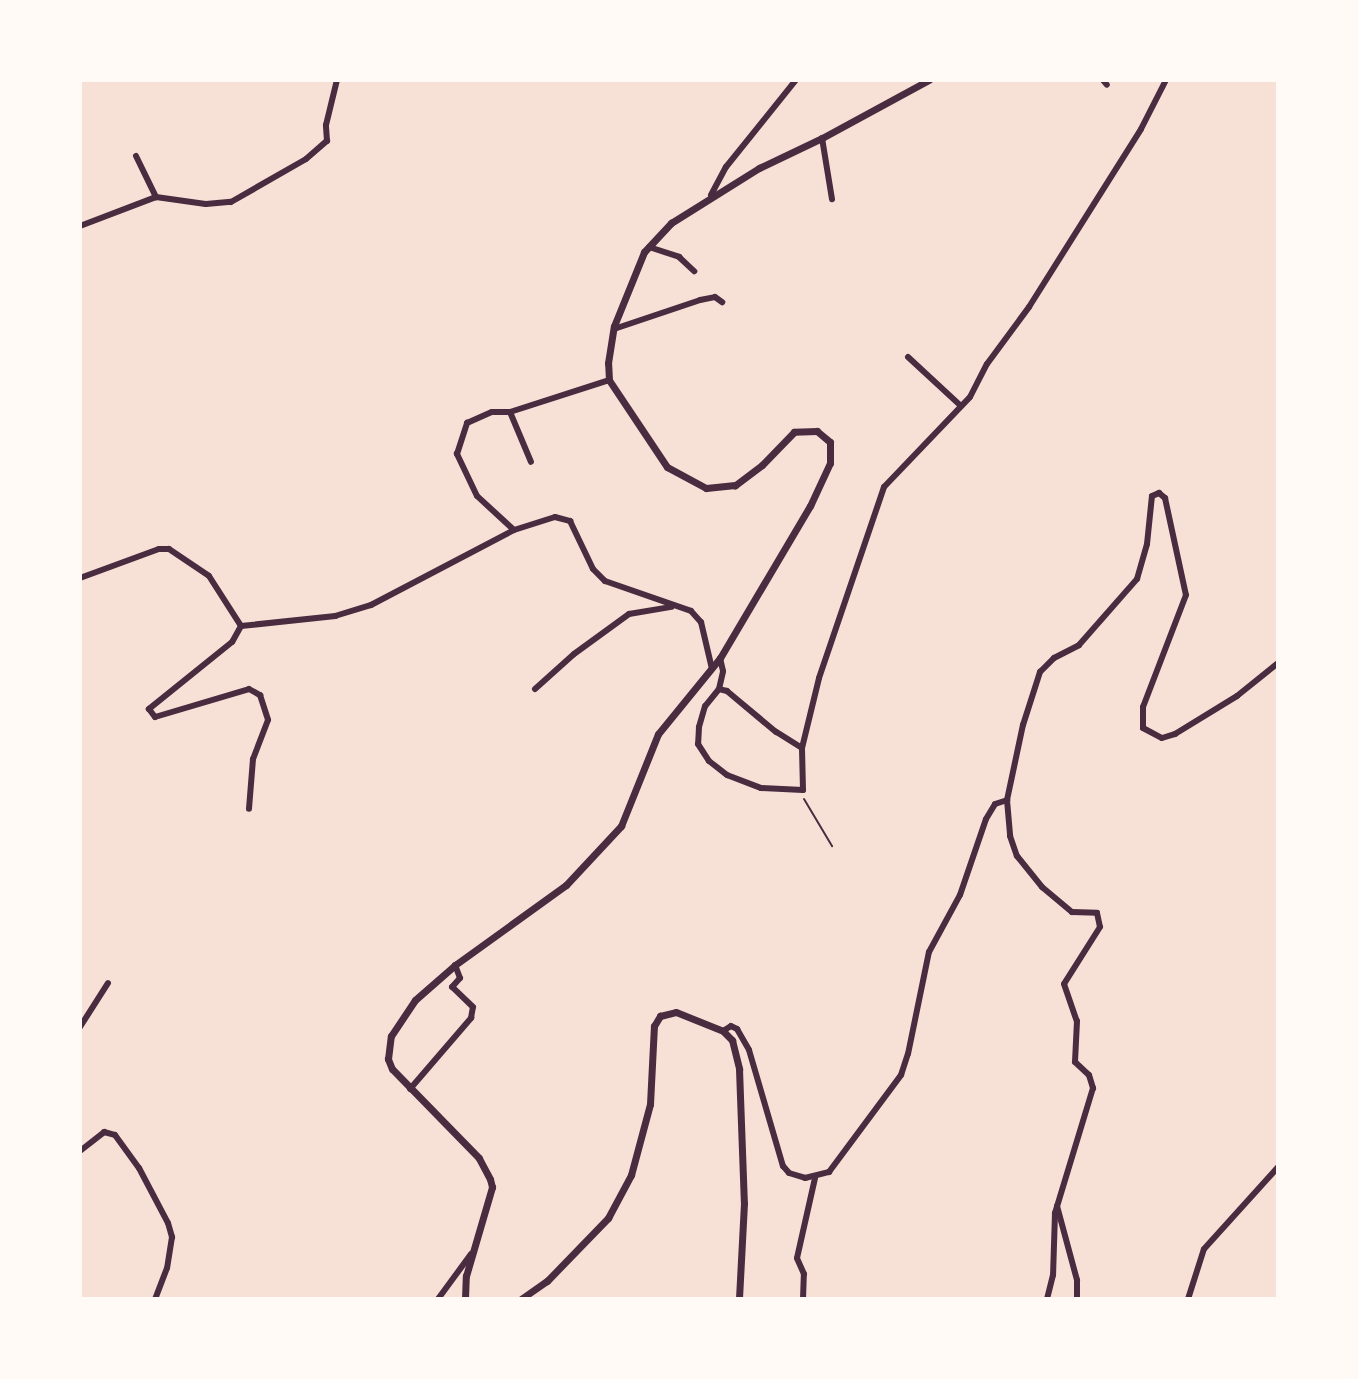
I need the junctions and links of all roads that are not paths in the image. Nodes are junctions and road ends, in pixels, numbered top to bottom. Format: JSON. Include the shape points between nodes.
{"nodes":[{"id":1,"x":337,"y":80,"type":"edge"},
{"id":2,"x":796,"y":80,"type":"edge"},
{"id":3,"x":929,"y":80,"type":"edge"},
{"id":4,"x":1166,"y":80,"type":"edge"},
{"id":5,"x":822,"y":138,"type":"junction"},
{"id":6,"x":136,"y":156,"type":"dead end"},
{"id":7,"x":711,"y":195,"type":"junction"},
{"id":8,"x":156,"y":197,"type":"junction"},
{"id":9,"x":832,"y":199,"type":"dead end"},
{"id":10,"x":80,"y":226,"type":"edge"},
{"id":11,"x":649,"y":247,"type":"junction"},
{"id":12,"x":694,"y":271,"type":"dead end"},
{"id":13,"x":722,"y":302,"type":"dead end"},
{"id":14,"x":614,"y":329,"type":"junction"},
{"id":15,"x":908,"y":357,"type":"dead end"},
{"id":16,"x":609,"y":380,"type":"junction"},
{"id":17,"x":961,"y":406,"type":"junction"},
{"id":18,"x":510,"y":412,"type":"junction"},
{"id":19,"x":531,"y":462,"type":"dead end"},
{"id":20,"x":514,"y":530,"type":"junction"},
{"id":21,"x":80,"y":578,"type":"edge"},
{"id":22,"x":674,"y":606,"type":"junction"},
{"id":23,"x":241,"y":626,"type":"junction"},
{"id":24,"x":720,"y":658,"type":"junction"},
{"id":25,"x":1278,"y":663,"type":"edge"},
{"id":26,"x":712,"y":669,"type":"junction"},
{"id":27,"x":535,"y":689,"type":"dead end"},
{"id":28,"x":719,"y":689,"type":"junction"},
{"id":29,"x":802,"y":748,"type":"junction"},
{"id":30,"x":1007,"y":800,"type":"junction"},
{"id":31,"x":249,"y":809,"type":"dead end"},
{"id":32,"x":455,"y":965,"type":"junction"},
{"id":33,"x":108,"y":983,"type":"dead end"},
{"id":34,"x":80,"y":1027,"type":"edge"},
{"id":35,"x":723,"y":1031,"type":"junction"},
{"id":36,"x":410,"y":1089,"type":"junction"},
{"id":37,"x":80,"y":1151,"type":"edge"},
{"id":38,"x":1278,"y":1167,"type":"edge"},
{"id":39,"x":815,"y":1178,"type":"junction"},
{"id":40,"x":1057,"y":1206,"type":"junction"},
{"id":41,"x":473,"y":1251,"type":"junction"},
{"id":42,"x":155,"y":1299,"type":"edge"},
{"id":43,"x":438,"y":1299,"type":"edge"},
{"id":44,"x":465,"y":1299,"type":"edge"},
{"id":45,"x":521,"y":1299,"type":"edge"},
{"id":46,"x":739,"y":1299,"type":"edge"},
{"id":47,"x":803,"y":1299,"type":"edge"},
{"id":48,"x":1047,"y":1299,"type":"edge"},
{"id":49,"x":1077,"y":1299,"type":"edge"},
{"id":50,"x":1188,"y":1299,"type":"edge"}],
"edges":[{"from":1,"to":8,"type":"street","via":[[327,141],[306,159],[231,202]]},
{"from":2,"to":7,"type":"street","via":[[726,167]]},
{"from":3,"to":5,"type":"street"},
{"from":4,"to":17,"type":"street","via":[[1056,266]]},
{"from":5,"to":7,"type":"street"},
{"from":5,"to":9,"type":"street"},
{"from":6,"to":8,"type":"street"},
{"from":7,"to":11,"type":"street","via":[[671,223]]},
{"from":8,"to":10,"type":"street"},
{"from":11,"to":12,"type":"street","via":[[679,257]]},
{"from":11,"to":14,"type":"street"},
{"from":13,"to":14,"type":"street","via":[[715,297],[700,300]]},
{"from":14,"to":16,"type":"street"},
{"from":15,"to":17,"type":"street"},
{"from":16,"to":18,"type":"street"},
{"from":16,"to":24,"type":"street","via":[[667,467],[706,488],[735,485],[794,432],[817,431],[830,442],[830,463],[810,506]]},
{"from":17,"to":29,"type":"street","via":[[884,487],[819,678]]},
{"from":18,"to":19,"type":"street"},
{"from":18,"to":20,"type":"street","via":[[492,412],[467,423],[457,454],[477,496]]},
{"from":20,"to":22,"type":"street","via":[[555,517],[570,521],[593,569],[605,581]]},
{"from":20,"to":23,"type":"street","via":[[371,605],[335,616]]},
{"from":21,"to":23,"type":"street","via":[[169,549],[209,576]]},
{"from":22,"to":26,"type":"street","via":[[691,611],[701,622]]},
{"from":22,"to":27,"type":"street","via":[[629,614]]},
{"from":23,"to":31,"type":"street","via":[[232,642],[149,709],[155,717],[249,689],[260,695],[268,720],[253,759]]},
{"from":24,"to":26,"type":"street"},
{"from":24,"to":28,"type":"street"},
{"from":25,"to":30,"type":"street","via":[[1175,734],[1162,738],[1143,728],[1143,707],[1186,595],[1165,498],[1159,493],[1152,496],[1137,579],[1079,645],[1040,672]]},
{"from":26,"to":32,"type":"street","via":[[658,734],[621,826],[566,885]]},
{"from":28,"to":29,"type":"street"},
{"from":28,"to":29,"type":"street","via":[[705,706],[698,744],[727,775],[761,788],[803,790]]},
{"from":30,"to":39,"type":"street","via":[[995,804],[986,819],[960,895],[929,952],[901,1075],[836,1166]]},
{"from":30,"to":40,"type":"street","via":[[1017,856],[1072,912],[1097,913],[1100,927],[1064,984],[1077,1021],[1075,1062],[1089,1075],[1093,1088]]},
{"from":32,"to":36,"type":"street","via":[[415,1000],[391,1036],[388,1059]]},
{"from":32,"to":36,"type":"street","via":[[460,978],[452,987],[473,1007],[471,1018]]},
{"from":33,"to":34,"type":"street"},
{"from":35,"to":39,"type":"street","via":[[737,1029],[749,1050],[783,1166],[795,1175]]},
{"from":35,"to":45,"type":"street","via":[[676,1012],[660,1016],[650,1037],[650,1104],[631,1175],[600,1230]]},
{"from":35,"to":46,"type":"street","via":[[732,1040],[739,1069],[744,1203]]},
{"from":36,"to":41,"type":"street","via":[[479,1158],[490,1179]]},
{"from":37,"to":42,"type":"street","via":[[104,1132],[115,1135],[168,1223],[170,1253]]},
{"from":38,"to":50,"type":"street","via":[[1204,1249]]},
{"from":39,"to":47,"type":"street","via":[[797,1258],[804,1274]]},
{"from":40,"to":48,"type":"street"},
{"from":40,"to":49,"type":"street"},
{"from":41,"to":43,"type":"street"},
{"from":41,"to":44,"type":"street"}]}
